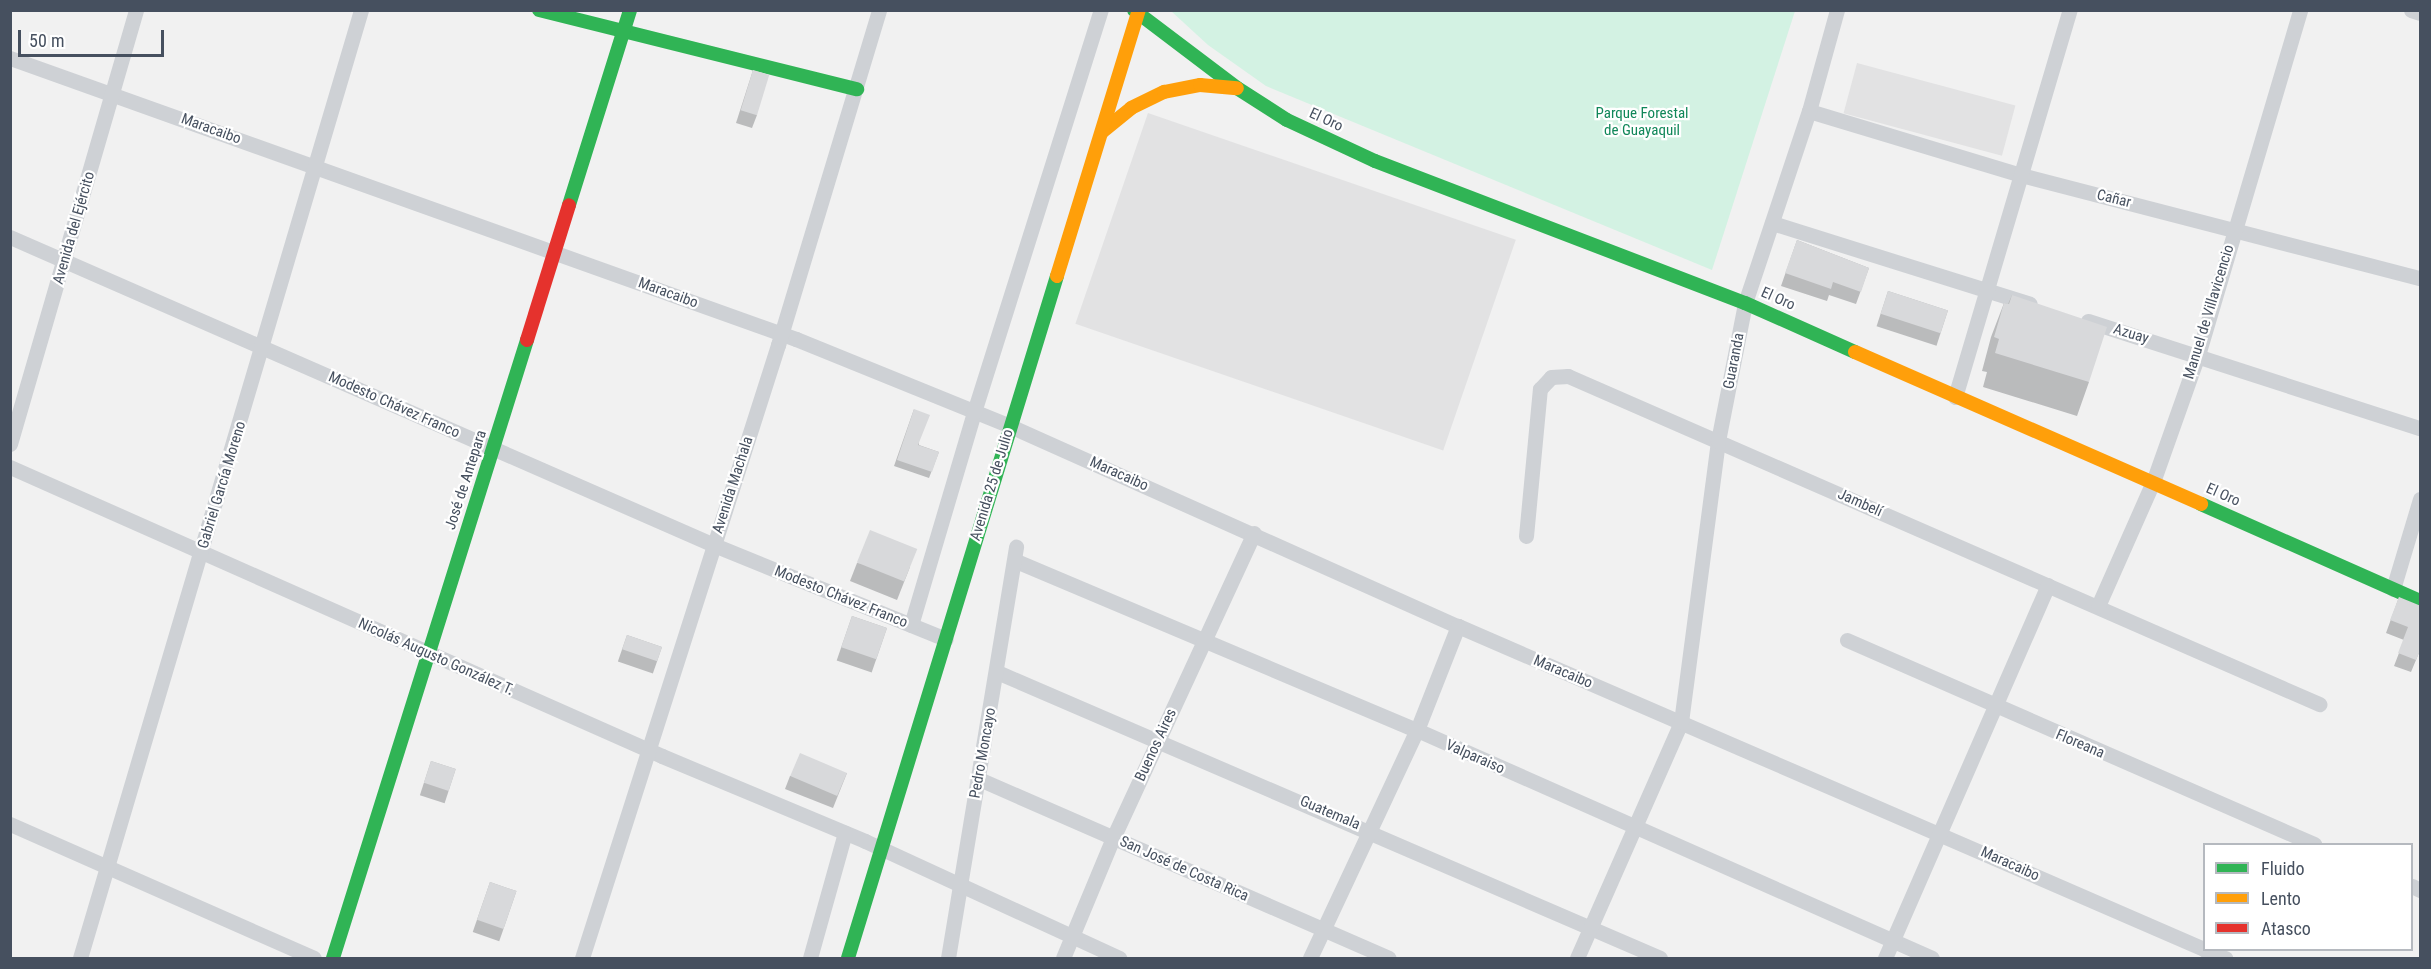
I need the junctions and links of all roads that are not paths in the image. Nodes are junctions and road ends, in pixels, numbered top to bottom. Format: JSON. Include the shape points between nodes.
{"nodes":[{"id":1,"x":136,"y":10,"type":"edge"},
{"id":2,"x":361,"y":10,"type":"edge"},
{"id":3,"x":538,"y":10,"type":"edge"},
{"id":4,"x":630,"y":10,"type":"edge"},
{"id":5,"x":879,"y":10,"type":"edge"},
{"id":6,"x":1101,"y":10,"type":"edge"},
{"id":7,"x":1837,"y":10,"type":"edge"},
{"id":8,"x":2070,"y":10,"type":"edge"},
{"id":9,"x":2300,"y":10,"type":"edge"},
{"id":10,"x":2411,"y":10,"type":"edge"},
{"id":11,"x":1137,"y":11,"type":"edge"},
{"id":12,"x":2421,"y":13,"type":"edge"},
{"id":13,"x":624,"y":32,"type":"junction"},
{"id":14,"x":10,"y":58,"type":"edge"},
{"id":15,"x":1237,"y":88,"type":"junction"},
{"id":16,"x":857,"y":89,"type":"junction"},
{"id":17,"x":111,"y":93,"type":"junction"},
{"id":18,"x":1809,"y":111,"type":"junction"},
{"id":19,"x":1103,"y":132,"type":"junction"},
{"id":20,"x":313,"y":166,"type":"junction"},
{"id":21,"x":2021,"y":175,"type":"junction"},
{"id":22,"x":1773,"y":223,"type":"junction"},
{"id":23,"x":2234,"y":230,"type":"junction"},
{"id":24,"x":10,"y":237,"type":"edge"},
{"id":25,"x":555,"y":253,"type":"junction"},
{"id":26,"x":65,"y":261,"type":"junction"},
{"id":27,"x":2421,"y":278,"type":"edge"},
{"id":28,"x":1987,"y":290,"type":"junction"},
{"id":29,"x":1745,"y":303,"type":"junction"},
{"id":30,"x":2042,"y":307,"type":"edge"},
{"id":31,"x":2076,"y":318,"type":"edge"},
{"id":32,"x":781,"y":334,"type":"junction"},
{"id":33,"x":263,"y":348,"type":"junction"},
{"id":34,"x":2198,"y":355,"type":"junction"},
{"id":35,"x":1955,"y":397,"type":"junction"},
{"id":36,"x":974,"y":412,"type":"junction"},
{"id":37,"x":1010,"y":426,"type":"junction"},
{"id":38,"x":2421,"y":428,"type":"edge"},
{"id":39,"x":1718,"y":441,"type":"junction"},
{"id":40,"x":10,"y":444,"type":"edge"},
{"id":41,"x":494,"y":448,"type":"junction"},
{"id":42,"x":10,"y":467,"type":"edge"},
{"id":43,"x":2153,"y":482,"type":"junction"},
{"id":44,"x":2421,"y":499,"type":"edge"},
{"id":45,"x":1254,"y":533,"type":"junction"},
{"id":46,"x":1526,"y":536,"type":"dead end"},
{"id":47,"x":714,"y":545,"type":"junction"},
{"id":48,"x":202,"y":552,"type":"junction"},
{"id":49,"x":1016,"y":554,"type":"joint"},
{"id":50,"x":2048,"y":585,"type":"junction"},
{"id":51,"x":2392,"y":589,"type":"junction"},
{"id":52,"x":2421,"y":601,"type":"edge"},
{"id":53,"x":2098,"y":606,"type":"junction"},
{"id":54,"x":911,"y":625,"type":"junction"},
{"id":55,"x":1458,"y":626,"type":"junction"},
{"id":56,"x":946,"y":639,"type":"junction"},
{"id":57,"x":1206,"y":640,"type":"junction"},
{"id":58,"x":1847,"y":640,"type":"dead end"},
{"id":59,"x":428,"y":653,"type":"junction"},
{"id":60,"x":997,"y":672,"type":"junction"},
{"id":61,"x":2319,"y":704,"type":"dead end"},
{"id":62,"x":1992,"y":706,"type":"junction"},
{"id":63,"x":1681,"y":722,"type":"junction"},
{"id":64,"x":1417,"y":730,"type":"junction"},
{"id":65,"x":1158,"y":740,"type":"junction"},
{"id":66,"x":649,"y":751,"type":"junction"},
{"id":67,"x":979,"y":779,"type":"junction"},
{"id":68,"x":10,"y":824,"type":"edge"},
{"id":69,"x":1635,"y":828,"type":"junction"},
{"id":70,"x":1370,"y":831,"type":"junction"},
{"id":71,"x":845,"y":832,"type":"junction"},
{"id":72,"x":1940,"y":833,"type":"junction"},
{"id":73,"x":1113,"y":838,"type":"junction"},
{"id":74,"x":2312,"y":843,"type":"edge"},
{"id":75,"x":881,"y":849,"type":"junction"},
{"id":76,"x":108,"y":865,"type":"junction"},
{"id":77,"x":960,"y":887,"type":"junction"},
{"id":78,"x":1591,"y":928,"type":"junction"},
{"id":79,"x":1322,"y":929,"type":"junction"},
{"id":80,"x":1072,"y":938,"type":"junction"},
{"id":81,"x":1893,"y":942,"type":"junction"},
{"id":82,"x":2201,"y":951,"type":"edge"},
{"id":83,"x":80,"y":958,"type":"edge"},
{"id":84,"x":314,"y":958,"type":"edge"},
{"id":85,"x":333,"y":958,"type":"edge"},
{"id":86,"x":582,"y":958,"type":"edge"},
{"id":87,"x":810,"y":958,"type":"edge"},
{"id":88,"x":848,"y":958,"type":"edge"},
{"id":89,"x":948,"y":958,"type":"edge"},
{"id":90,"x":1063,"y":958,"type":"edge"},
{"id":91,"x":1119,"y":958,"type":"edge"},
{"id":92,"x":1310,"y":958,"type":"edge"},
{"id":93,"x":1389,"y":958,"type":"edge"},
{"id":94,"x":1578,"y":958,"type":"edge"},
{"id":95,"x":1660,"y":958,"type":"edge"},
{"id":96,"x":1886,"y":958,"type":"edge"},
{"id":97,"x":1932,"y":958,"type":"edge"},
{"id":98,"x":2225,"y":958,"type":"edge"}],
"edges":[{"from":1,"to":17,"type":"street","name":"Avenida del Ejército"},
{"from":2,"to":20,"type":"street","name":"Gabriel García Moreno"},
{"from":3,"to":13,"type":"main road"},
{"from":4,"to":13,"type":"main road","name":"José de Antepara"},
{"from":5,"to":16,"type":"street","name":"Avenida Machala"},
{"from":6,"to":36,"type":"street"},
{"from":7,"to":18,"type":"street","name":"Guaranda"},
{"from":8,"to":21,"type":"street"},
{"from":9,"to":23,"type":"street","name":"Manuel de Villavicencio"},
{"from":10,"to":12,"type":"street"},
{"from":11,"to":15,"type":"main road","name":"El Oro"},
{"from":11,"to":19,"type":"main road","name":"Avenida 25 de Julio"},
{"from":13,"to":16,"type":"main road"},
{"from":13,"to":25,"type":"main road","name":"José de Antepara"},
{"from":14,"to":17,"type":"street","name":"Maracaibo"},
{"from":15,"to":19,"type":"main road","via":[[1200,85],[1164,92],[1131,108]]},
{"from":15,"to":29,"type":"main road","name":"El Oro","via":[[1287,120],[1375,160]]},
{"from":16,"to":32,"type":"street","name":"Avenida Machala"},
{"from":17,"to":20,"type":"street","name":"Maracaibo"},
{"from":17,"to":26,"type":"street","name":"Avenida del Ejército"},
{"from":18,"to":21,"type":"street","name":"Cañar"},
{"from":18,"to":22,"type":"street","name":"Guaranda"},
{"from":19,"to":37,"type":"main road","name":"Avenida 25 de Julio"},
{"from":20,"to":25,"type":"street","name":"Maracaibo"},
{"from":20,"to":33,"type":"street","name":"Gabriel García Moreno"},
{"from":21,"to":23,"type":"street","name":"Cañar"},
{"from":21,"to":28,"type":"street"},
{"from":22,"to":28,"type":"street"},
{"from":22,"to":29,"type":"street","name":"Guaranda"},
{"from":23,"to":27,"type":"street","name":"Cañar"},
{"from":23,"to":34,"type":"street","name":"Manuel de Villavicencio"},
{"from":24,"to":26,"type":"street","name":"Modesto Chávez Franco"},
{"from":25,"to":32,"type":"street","name":"Maracaibo"},
{"from":25,"to":41,"type":"main road","name":"José de Antepara"},
{"from":26,"to":33,"type":"street","name":"Modesto Chávez Franco"},
{"from":26,"to":40,"type":"street","name":"Avenida del Ejército"},
{"from":28,"to":30,"type":"street"},
{"from":28,"to":35,"type":"street"},
{"from":29,"to":35,"type":"main road","name":"El Oro"},
{"from":29,"to":39,"type":"street","name":"Guaranda"},
{"from":31,"to":34,"type":"street","name":"Azuay"},
{"from":32,"to":36,"type":"street","name":"Maracaibo"},
{"from":32,"to":47,"type":"street","name":"Avenida Machala"},
{"from":33,"to":41,"type":"street","name":"Modesto Chávez Franco"},
{"from":33,"to":48,"type":"street","name":"Gabriel García Moreno"},
{"from":34,"to":38,"type":"street","name":"Azuay"},
{"from":34,"to":43,"type":"street","name":"Manuel de Villavicencio"},
{"from":35,"to":43,"type":"main road","name":"El Oro"},
{"from":36,"to":37,"type":"street","name":"Maracaibo"},
{"from":36,"to":54,"type":"street"},
{"from":37,"to":45,"type":"street","name":"Maracaibo"},
{"from":37,"to":56,"type":"main road","name":"Avenida 25 de Julio"},
{"from":39,"to":46,"type":"street","name":"Jambelí","via":[[1568,376],[1551,376],[1540,389]]},
{"from":39,"to":50,"type":"street","name":"Jambelí"},
{"from":39,"to":63,"type":"street","name":"Guaranda"},
{"from":41,"to":47,"type":"street","name":"Modesto Chávez Franco"},
{"from":41,"to":59,"type":"main road","name":"José de Antepara"},
{"from":42,"to":48,"type":"street","name":"Nicolás Augusto González T."},
{"from":43,"to":51,"type":"main road","name":"El Oro"},
{"from":43,"to":53,"type":"street","name":"Manuel de Villavicencio"},
{"from":44,"to":51,"type":"street"},
{"from":45,"to":55,"type":"street","name":"Maracaibo"},
{"from":45,"to":57,"type":"street","name":"Buenos Aires"},
{"from":47,"to":54,"type":"street","name":"Modesto Chávez Franco"},
{"from":47,"to":66,"type":"street","name":"Avenida Machala"},
{"from":48,"to":59,"type":"street","name":"Nicolás Augusto González T."},
{"from":48,"to":76,"type":"street","name":"Gabriel García Moreno"},
{"from":49,"to":57,"type":"street","name":"Valparaiso"},
{"from":49,"to":60,"type":"street","name":"Pedro Moncayo"},
{"from":50,"to":53,"type":"street","name":"Jambelí"},
{"from":50,"to":62,"type":"street"},
{"from":51,"to":52,"type":"main road","name":"El Oro"},
{"from":53,"to":61,"type":"street","name":"Jambelí"},
{"from":54,"to":56,"type":"street","name":"Modesto Chávez Franco"},
{"from":55,"to":63,"type":"street","name":"Maracaibo"},
{"from":55,"to":64,"type":"street"},
{"from":56,"to":75,"type":"main road","name":"Avenida 25 de Julio"},
{"from":57,"to":64,"type":"street","name":"Valparaiso"},
{"from":57,"to":65,"type":"street","name":"Buenos Aires"},
{"from":58,"to":62,"type":"street","name":"Floreana"},
{"from":59,"to":66,"type":"street","name":"Nicolás Augusto González T."},
{"from":59,"to":85,"type":"main road","name":"José de Antepara"},
{"from":60,"to":65,"type":"street","name":"Guatemala"},
{"from":60,"to":67,"type":"street","name":"Pedro Moncayo"},
{"from":62,"to":72,"type":"street"},
{"from":62,"to":74,"type":"street","name":"Floreana"},
{"from":63,"to":69,"type":"street","name":"Guaranda"},
{"from":63,"to":72,"type":"street","name":"Maracaibo"},
{"from":64,"to":69,"type":"street","name":"Valparaiso"},
{"from":64,"to":70,"type":"street"},
{"from":65,"to":70,"type":"street","name":"Guatemala"},
{"from":65,"to":73,"type":"street","name":"Buenos Aires"},
{"from":66,"to":71,"type":"street","name":"Nicolás Augusto González T."},
{"from":66,"to":86,"type":"street","name":"Avenida Machala"},
{"from":67,"to":73,"type":"street","name":"San José de Costa Rica"},
{"from":67,"to":77,"type":"street","name":"Pedro Moncayo"},
{"from":68,"to":76,"type":"street"},
{"from":69,"to":78,"type":"street","name":"Guaranda"},
{"from":69,"to":81,"type":"street","name":"Valparaiso"},
{"from":70,"to":78,"type":"street","name":"Guatemala"},
{"from":70,"to":79,"type":"street"},
{"from":71,"to":75,"type":"street","name":"Nicolás Augusto González T."},
{"from":71,"to":87,"type":"street"},
{"from":72,"to":81,"type":"street"},
{"from":72,"to":82,"type":"street","name":"Maracaibo"},
{"from":73,"to":79,"type":"street","name":"San José de Costa Rica"},
{"from":73,"to":80,"type":"street","name":"Buenos Aires"},
{"from":75,"to":77,"type":"street","name":"Nicolás Augusto González T."},
{"from":75,"to":88,"type":"main road","name":"Avenida 25 de Julio"},
{"from":76,"to":83,"type":"street","name":"Gabriel García Moreno"},
{"from":76,"to":84,"type":"street"},
{"from":77,"to":80,"type":"street","name":"Nicolás Augusto González T."},
{"from":77,"to":89,"type":"street","name":"Pedro Moncayo"},
{"from":78,"to":94,"type":"street","name":"Guaranda"},
{"from":78,"to":95,"type":"street","name":"Guatemala"},
{"from":79,"to":92,"type":"street"},
{"from":79,"to":93,"type":"street","name":"San José de Costa Rica"},
{"from":80,"to":90,"type":"street","name":"Buenos Aires"},
{"from":80,"to":91,"type":"street","name":"Nicolás Augusto González T."},
{"from":81,"to":96,"type":"street"},
{"from":81,"to":97,"type":"street","name":"Valparaiso"},
{"from":82,"to":98,"type":"street","name":"Maracaibo"}]}
